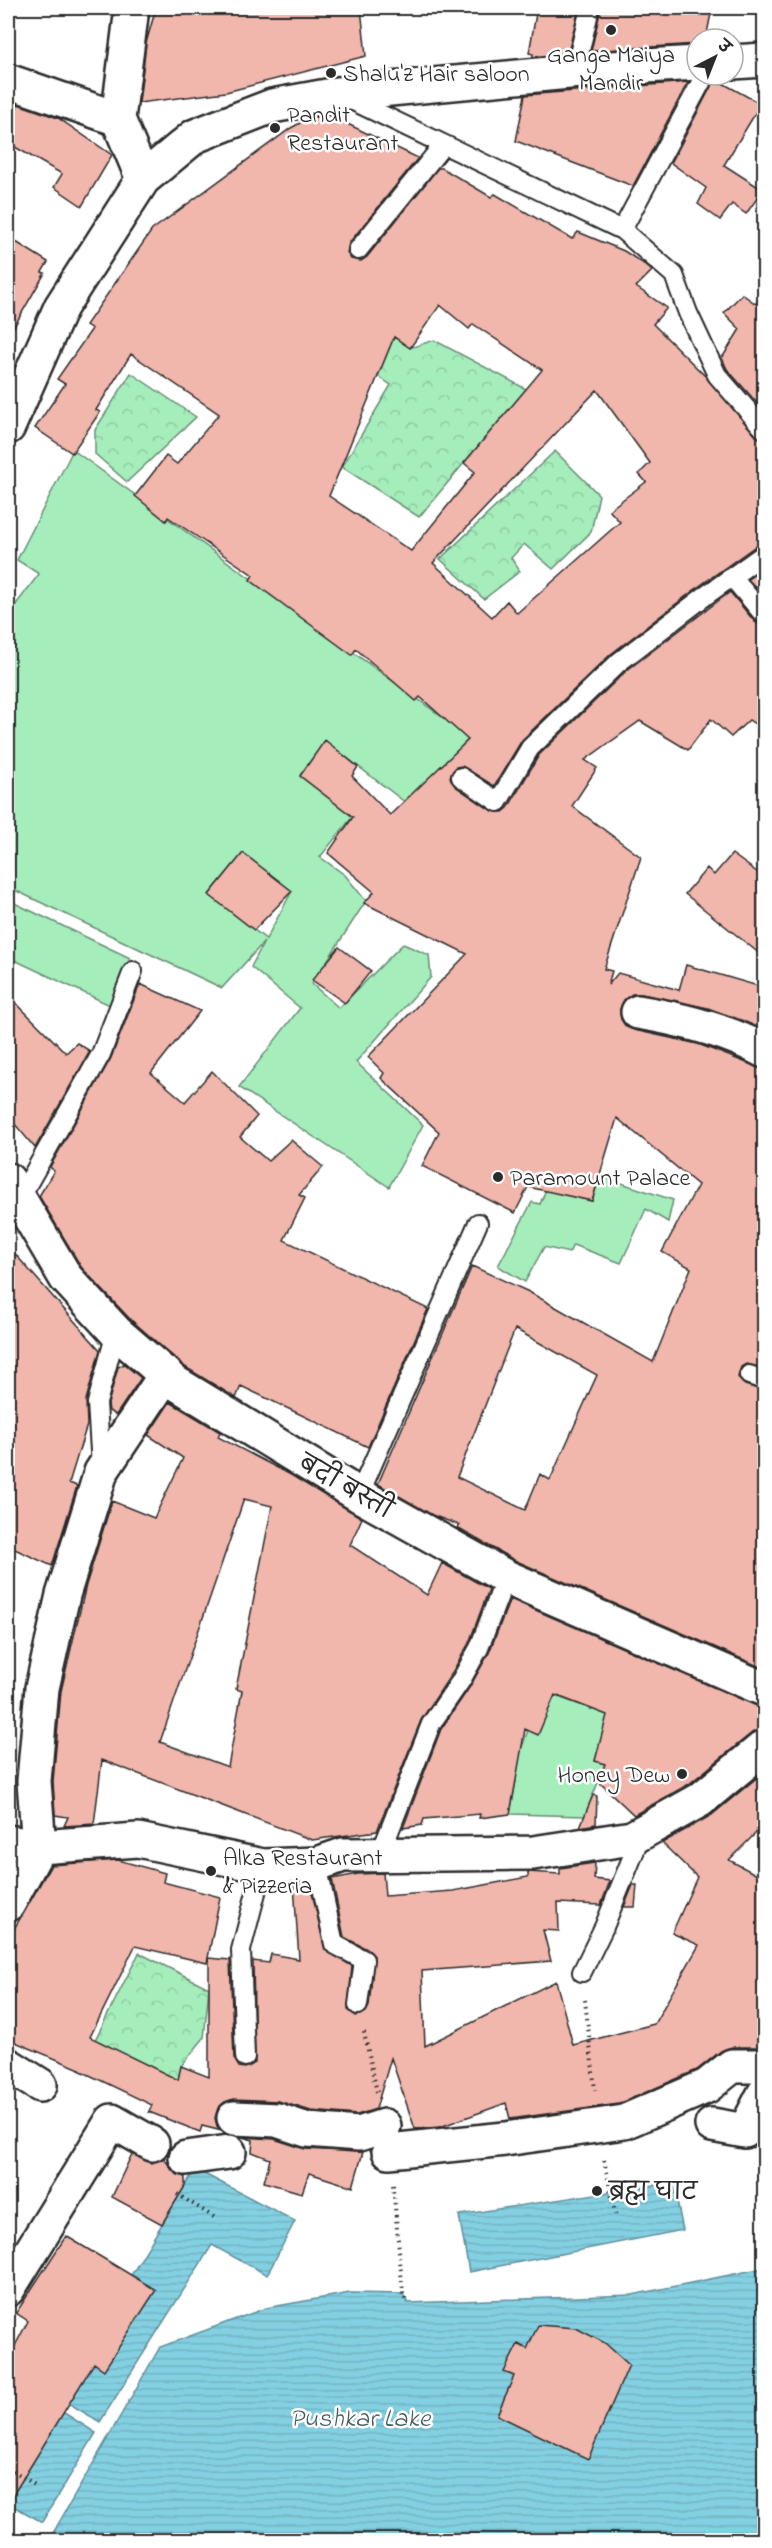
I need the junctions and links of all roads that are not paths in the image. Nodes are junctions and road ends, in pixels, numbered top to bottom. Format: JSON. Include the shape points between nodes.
{"nodes":[{"id":1,"x":132,"y":8,"type":"edge"},
{"id":2,"x":590,"y":8,"type":"edge"},
{"id":3,"x":765,"y":60,"type":"edge"},
{"id":4,"x":745,"y":61,"type":"edge"},
{"id":5,"x":685,"y":64,"type":"edge"},
{"id":6,"x":575,"y":71,"type":"junction"},
{"id":7,"x":8,"y":81,"type":"edge"},
{"id":8,"x":699,"y":87,"type":"edge"},
{"id":9,"x":338,"y":94,"type":"junction"},
{"id":10,"x":118,"y":119,"type":"junction"},
{"id":11,"x":443,"y":144,"type":"junction"},
{"id":12,"x":143,"y":179,"type":"junction"},
{"id":13,"x":622,"y":230,"type":"junction"},
{"id":14,"x":358,"y":250,"type":"dead end"},
{"id":15,"x":8,"y":427,"type":"edge"},
{"id":16,"x":765,"y":429,"type":"edge"},
{"id":17,"x":765,"y":554,"type":"edge"},
{"id":18,"x":732,"y":577,"type":"junction"},
{"id":19,"x":765,"y":615,"type":"edge"},
{"id":20,"x":461,"y":777,"type":"dead end"},
{"id":21,"x":133,"y":971,"type":"dead end"},
{"id":22,"x":638,"y":1012,"type":"dead end"},
{"id":23,"x":765,"y":1051,"type":"edge"},
{"id":24,"x":13,"y":1191,"type":"edge"},
{"id":25,"x":478,"y":1223,"type":"dead end"},
{"id":26,"x":116,"y":1332,"type":"junction"},
{"id":27,"x":166,"y":1374,"type":"junction"},
{"id":28,"x":101,"y":1472,"type":"junction"},
{"id":29,"x":359,"y":1495,"type":"junction"},
{"id":30,"x":506,"y":1577,"type":"junction"},
{"id":31,"x":765,"y":1689,"type":"edge"},
{"id":32,"x":765,"y":1748,"type":"edge"},
{"id":33,"x":643,"y":1832,"type":"junction"},
{"id":34,"x":8,"y":1842,"type":"edge"},
{"id":35,"x":39,"y":1847,"type":"junction"},
{"id":36,"x":380,"y":1855,"type":"junction"},
{"id":37,"x":317,"y":1864,"type":"junction"},
{"id":38,"x":263,"y":1866,"type":"junction"},
{"id":39,"x":8,"y":1904,"type":"edge"},
{"id":40,"x":582,"y":1972,"type":"dead end"},
{"id":41,"x":358,"y":2005,"type":"dead end"},
{"id":42,"x":245,"y":2057,"type":"dead end"},
{"id":43,"x":8,"y":2065,"type":"edge"},
{"id":44,"x":765,"y":2066,"type":"edge"},
{"id":45,"x":40,"y":2085,"type":"dead end"},
{"id":46,"x":765,"y":2094,"type":"edge"},
{"id":47,"x":234,"y":2118,"type":"dead end"},
{"id":48,"x":712,"y":2125,"type":"dead end"},
{"id":49,"x":152,"y":2144,"type":"dead end"},
{"id":50,"x":229,"y":2152,"type":"dead end"},
{"id":51,"x":186,"y":2158,"type":"dead end"},
{"id":52,"x":8,"y":2289,"type":"edge"}],
"edges":[{"from":1,"to":10,"type":"street"},
{"from":2,"to":6,"type":"lane"},
{"from":3,"to":4,"type":"street"},
{"from":5,"to":6,"type":"street"},
{"from":6,"to":9,"type":"street"},
{"from":7,"to":10,"type":"street"},
{"from":8,"to":13,"type":"lane"},
{"from":9,"to":11,"type":"lane"},
{"from":9,"to":12,"type":"street","via":[[272,106],[195,136]]},
{"from":10,"to":12,"type":"street"},
{"from":11,"to":13,"type":"lane"},
{"from":11,"to":14,"type":"lane"},
{"from":12,"to":15,"type":"street","via":[[61,307]]},
{"from":13,"to":16,"type":"lane","via":[[674,275],[717,375]]},
{"from":17,"to":18,"type":"lane"},
{"from":18,"to":19,"type":"lane"},
{"from":18,"to":20,"type":"lane","via":[[619,662],[554,724],[530,748],[498,802]]},
{"from":21,"to":24,"type":"lane","via":[[101,1054]]},
{"from":22,"to":23,"type":"street","via":[[672,1018]]},
{"from":24,"to":26,"type":"street","name":"बदी बस्ती","via":[[66,1278]]},
{"from":25,"to":29,"type":"lane"},
{"from":26,"to":27,"type":"street","name":"बदी बस्ती"},
{"from":26,"to":28,"type":"lane","via":[[97,1403]]},
{"from":27,"to":28,"type":"street"},
{"from":27,"to":29,"type":"street","name":"बदी बस्ती","via":[[217,1410]]},
{"from":28,"to":35,"type":"street","via":[[63,1595],[42,1688],[34,1781]]},
{"from":29,"to":30,"type":"street","name":"बदी बस्ती"},
{"from":30,"to":31,"type":"street","name":"बदी बस्ती"},
{"from":30,"to":36,"type":"lane","via":[[478,1648],[431,1724]]},
{"from":32,"to":33,"type":"street","via":[[700,1800]]},
{"from":33,"to":36,"type":"street","via":[[632,1838],[533,1853]]},
{"from":33,"to":40,"type":"lane"},
{"from":34,"to":35,"type":"street"},
{"from":35,"to":38,"type":"street","via":[[138,1840]]},
{"from":35,"to":39,"type":"street"},
{"from":36,"to":37,"type":"street","via":[[343,1855]]},
{"from":37,"to":38,"type":"street"},
{"from":37,"to":41,"type":"lane","via":[[334,1944],[364,1960]]},
{"from":38,"to":42,"type":"lane","via":[[241,1950]]},
{"from":43,"to":45,"type":"street"},
{"from":44,"to":47,"type":"street","via":[[732,2066],[707,2086],[624,2122],[505,2139],[387,2138]]},
{"from":46,"to":48,"type":"street","via":[[745,2131]]},
{"from":49,"to":52,"type":"street","via":[[112,2121]]},
{"from":50,"to":51,"type":"street"}]}
